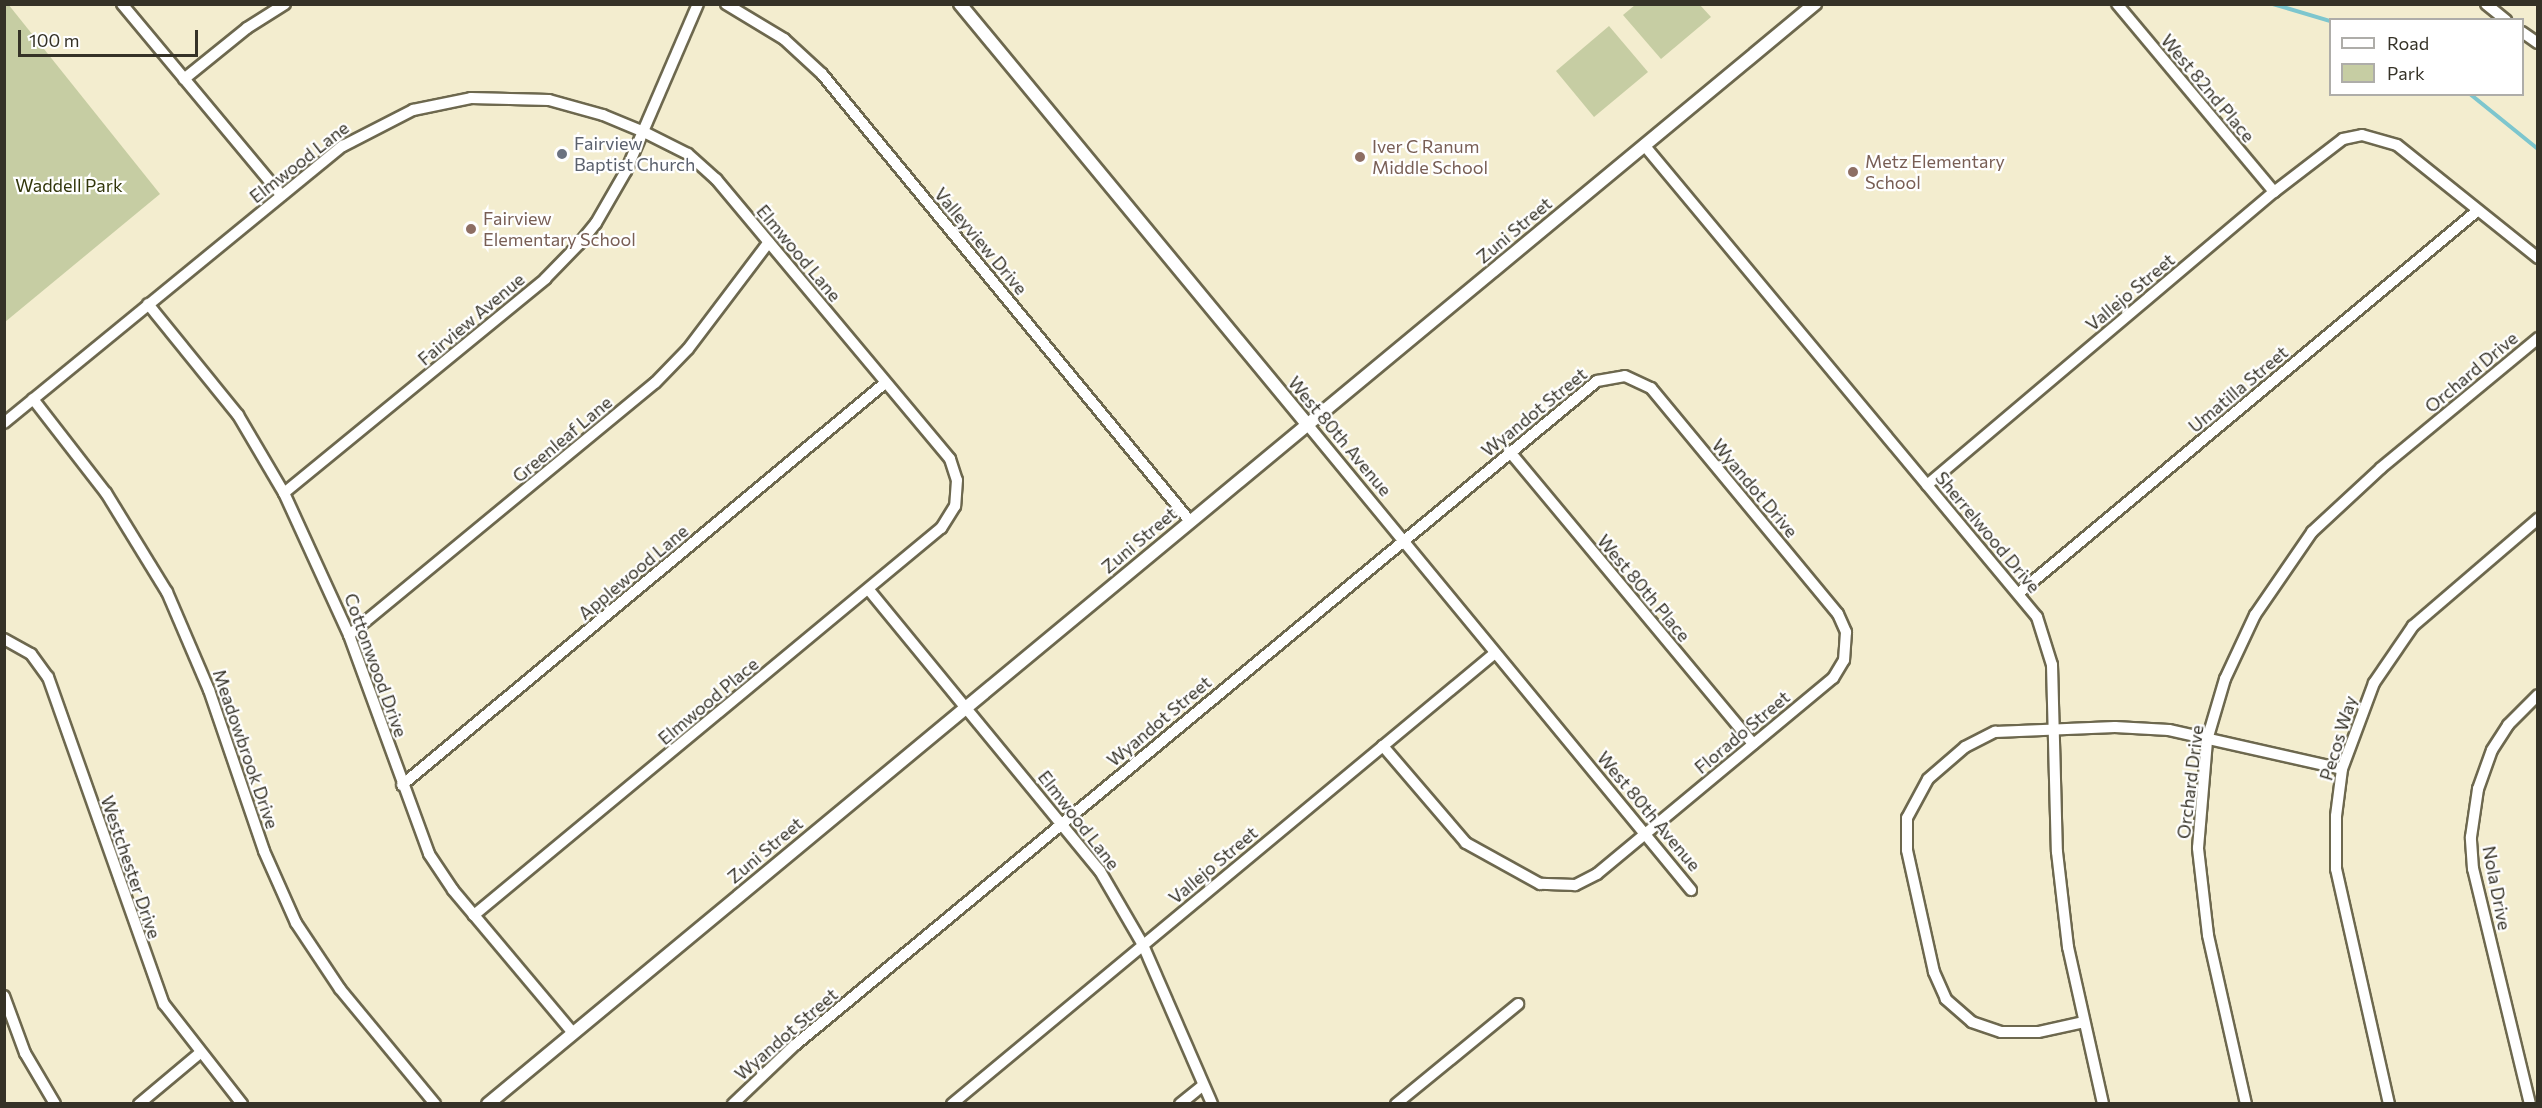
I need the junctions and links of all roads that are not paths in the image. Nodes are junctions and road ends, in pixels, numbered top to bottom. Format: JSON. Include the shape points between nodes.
{"nodes":[{"id":1,"x":122,"y":4,"type":"edge"},
{"id":2,"x":285,"y":4,"type":"edge"},
{"id":3,"x":698,"y":4,"type":"edge"},
{"id":4,"x":726,"y":4,"type":"edge"},
{"id":5,"x":960,"y":4,"type":"edge"},
{"id":6,"x":1815,"y":4,"type":"edge"},
{"id":7,"x":2117,"y":4,"type":"edge"},
{"id":8,"x":2486,"y":4,"type":"edge"},
{"id":9,"x":2504,"y":18,"type":"edge"},
{"id":10,"x":184,"y":79,"type":"junction"},
{"id":11,"x":644,"y":132,"type":"junction"},
{"id":12,"x":1644,"y":145,"type":"junction"},
{"id":13,"x":2274,"y":192,"type":"junction"},
{"id":14,"x":281,"y":195,"type":"junction"},
{"id":15,"x":2477,"y":211,"type":"junction"},
{"id":16,"x":769,"y":242,"type":"junction"},
{"id":17,"x":2538,"y":258,"type":"edge"},
{"id":18,"x":148,"y":304,"type":"junction"},
{"id":19,"x":2538,"y":338,"type":"edge"},
{"id":20,"x":1613,"y":376,"type":"joint"},
{"id":21,"x":885,"y":383,"type":"junction"},
{"id":22,"x":33,"y":399,"type":"junction"},
{"id":23,"x":4,"y":423,"type":"edge"},
{"id":24,"x":1307,"y":424,"type":"junction"},
{"id":25,"x":1510,"y":452,"type":"junction"},
{"id":26,"x":1927,"y":485,"type":"junction"},
{"id":27,"x":284,"y":493,"type":"junction"},
{"id":28,"x":956,"y":506,"type":"joint"},
{"id":29,"x":2538,"y":519,"type":"edge"},
{"id":30,"x":1190,"y":521,"type":"junction"},
{"id":31,"x":1403,"y":540,"type":"junction"},
{"id":32,"x":869,"y":590,"type":"junction"},
{"id":33,"x":2020,"y":592,"type":"junction"},
{"id":34,"x":349,"y":635,"type":"junction"},
{"id":35,"x":4,"y":639,"type":"edge"},
{"id":36,"x":1847,"y":646,"type":"joint"},
{"id":37,"x":1495,"y":653,"type":"junction"},
{"id":38,"x":2538,"y":694,"type":"edge"},
{"id":39,"x":966,"y":707,"type":"junction"},
{"id":40,"x":2054,"y":729,"type":"junction"},
{"id":41,"x":2208,"y":740,"type":"junction"},
{"id":42,"x":1753,"y":744,"type":"junction"},
{"id":43,"x":1383,"y":746,"type":"junction"},
{"id":44,"x":2342,"y":769,"type":"junction"},
{"id":45,"x":402,"y":785,"type":"junction"},
{"id":46,"x":1062,"y":823,"type":"junction"},
{"id":47,"x":1646,"y":834,"type":"junction"},
{"id":48,"x":1691,"y":890,"type":"dead end"},
{"id":49,"x":474,"y":915,"type":"junction"},
{"id":50,"x":1143,"y":945,"type":"junction"},
{"id":51,"x":4,"y":996,"type":"edge"},
{"id":52,"x":1518,"y":1004,"type":"dead end"},
{"id":53,"x":2084,"y":1022,"type":"junction"},
{"id":54,"x":573,"y":1034,"type":"junction"},
{"id":55,"x":200,"y":1053,"type":"junction"},
{"id":56,"x":1202,"y":1086,"type":"junction"},
{"id":57,"x":55,"y":1104,"type":"edge"},
{"id":58,"x":139,"y":1104,"type":"edge"},
{"id":59,"x":242,"y":1104,"type":"edge"},
{"id":60,"x":435,"y":1104,"type":"edge"},
{"id":61,"x":488,"y":1104,"type":"edge"},
{"id":62,"x":733,"y":1104,"type":"edge"},
{"id":63,"x":952,"y":1104,"type":"edge"},
{"id":64,"x":1180,"y":1104,"type":"edge"},
{"id":65,"x":1212,"y":1104,"type":"edge"},
{"id":66,"x":1395,"y":1104,"type":"edge"},
{"id":67,"x":2103,"y":1104,"type":"edge"},
{"id":68,"x":2246,"y":1104,"type":"edge"},
{"id":69,"x":2389,"y":1104,"type":"edge"},
{"id":70,"x":2530,"y":1104,"type":"edge"}],
"edges":[{"from":1,"to":10,"type":"street"},
{"from":2,"to":10,"type":"street","via":[[247,28]]},
{"from":3,"to":11,"type":"street","name":"Fairview Avenue"},
{"from":4,"to":30,"type":"street","name":"Valleyview Drive","via":[[784,39],[822,74]]},
{"from":5,"to":24,"type":"street","name":"West 80th Avenue"},
{"from":6,"to":12,"type":"street","name":"Zuni Street"},
{"from":7,"to":13,"type":"street","name":"West 82nd Place"},
{"from":8,"to":9,"type":"street"},
{"from":10,"to":14,"type":"street"},
{"from":11,"to":14,"type":"street","name":"Elmwood Lane","via":[[581,108],[542,99],[506,96],[441,103],[396,117],[354,138]]},
{"from":11,"to":16,"type":"street","name":"Elmwood Lane","via":[[700,163]]},
{"from":11,"to":27,"type":"street","name":"Fairview Avenue","via":[[602,214],[561,264]]},
{"from":12,"to":24,"type":"street","name":"Zuni Street"},
{"from":12,"to":26,"type":"street","name":"Sherrelwood Drive"},
{"from":13,"to":15,"type":"street","name":"Vallejo Street","via":[[2333,145],[2362,135],[2397,145]]},
{"from":13,"to":26,"type":"street","name":"Vallejo Street"},
{"from":14,"to":18,"type":"street","name":"Elmwood Lane"},
{"from":15,"to":17,"type":"street"},
{"from":15,"to":33,"type":"street","name":"Umatilla Street"},
{"from":16,"to":21,"type":"street","name":"Elmwood Lane"},
{"from":16,"to":34,"type":"street","name":"Greenleaf Lane","via":[[688,349],[655,383]]},
{"from":18,"to":22,"type":"street","name":"Elmwood Lane"},
{"from":18,"to":27,"type":"street","name":"Cottonwood Drive","via":[[238,415]]},
{"from":19,"to":41,"type":"street","name":"Orchard Drive","via":[[2381,468],[2312,532],[2283,571],[2240,646]]},
{"from":20,"to":25,"type":"street","name":"Wyandot Street","via":[[1588,387]]},
{"from":20,"to":36,"type":"street","name":"Wyandot Drive","via":[[1635,379],[1658,396],[1838,614]]},
{"from":21,"to":28,"type":"street","name":"Elmwood Lane","via":[[950,459],[957,480]]},
{"from":21,"to":45,"type":"street","name":"Applewood Lane"},
{"from":22,"to":23,"type":"street","name":"Elmwood Lane"},
{"from":22,"to":60,"type":"street","name":"Meadowbrook Drive","via":[[106,493],[167,592],[209,690],[267,859],[296,923],[340,989]]},
{"from":24,"to":30,"type":"street","name":"Zuni Street"},
{"from":24,"to":31,"type":"street","name":"West 80th Avenue"},
{"from":25,"to":31,"type":"street","name":"Wyandot Street"},
{"from":25,"to":42,"type":"street","name":"West 80th Place"},
{"from":26,"to":33,"type":"street","name":"Sherrelwood Drive"},
{"from":27,"to":34,"type":"street","name":"Cottonwood Drive"},
{"from":28,"to":32,"type":"street","name":"Elmwood Place","via":[[941,528]]},
{"from":29,"to":44,"type":"street","name":"Pecos Way","via":[[2413,626],[2374,683]]},
{"from":30,"to":39,"type":"street","name":"Zuni Street"},
{"from":31,"to":37,"type":"street","name":"West 80th Avenue"},
{"from":31,"to":46,"type":"street","name":"Wyandot Street"},
{"from":32,"to":39,"type":"street","name":"Elmwood Lane"},
{"from":32,"to":49,"type":"street","name":"Elmwood Place"},
{"from":33,"to":40,"type":"street","name":"Sherrelwood Drive","via":[[2037,617],[2049,650]]},
{"from":34,"to":45,"type":"street","name":"Cottonwood Drive"},
{"from":35,"to":55,"type":"street","name":"Westchester Drive","via":[[31,654],[48,677],[154,984],[174,1020]]},
{"from":36,"to":42,"type":"street","name":"Florado Street","via":[[1833,678]]},
{"from":37,"to":43,"type":"street","name":"Vallejo Street"},
{"from":37,"to":47,"type":"street","name":"West 80th Avenue"},
{"from":38,"to":70,"type":"street","name":"Nola Drive","via":[[2508,725],[2492,750],[2478,789],[2471,837],[2474,869]]},
{"from":39,"to":46,"type":"street","name":"Elmwood Lane"},
{"from":39,"to":54,"type":"street","name":"Zuni Street"},
{"from":40,"to":41,"type":"street","via":[[2145,727]]},
{"from":40,"to":53,"type":"street","name":"Sherrelwood Drive","via":[[2061,895]]},
{"from":40,"to":53,"type":"street","via":[[1995,732],[1965,747],[1920,790],[1907,818],[1907,850],[1938,984],[1957,1011],[1972,1022],[2001,1032],[2038,1032]]},
{"from":41,"to":44,"type":"street"},
{"from":41,"to":68,"type":"street","name":"Orchard Drive","via":[[2199,819],[2200,884]]},
{"from":42,"to":47,"type":"street","name":"Florado Street"},
{"from":43,"to":47,"type":"street","via":[[1459,837],[1540,884],[1567,886],[1585,881]]},
{"from":43,"to":50,"type":"street","name":"Vallejo Street"},
{"from":44,"to":69,"type":"street","name":"Pecos Way","via":[[2336,816],[2336,869]]},
{"from":45,"to":49,"type":"street","name":"Cottonwood Drive","via":[[429,854]]},
{"from":46,"to":50,"type":"street","name":"Elmwood Lane","via":[[1100,871]]},
{"from":46,"to":62,"type":"street","name":"Wyandot Street","via":[[795,1045]]},
{"from":47,"to":48,"type":"street","name":"West 80th Avenue"},
{"from":49,"to":54,"type":"street","name":"Cottonwood Drive"},
{"from":50,"to":56,"type":"street","name":"Elmwood Lane"},
{"from":50,"to":63,"type":"street","name":"Vallejo Street"},
{"from":51,"to":57,"type":"street","via":[[25,1053]]},
{"from":52,"to":66,"type":"street"},
{"from":53,"to":67,"type":"street","name":"Sherrelwood Drive"},
{"from":54,"to":61,"type":"street","name":"Zuni Street"},
{"from":55,"to":58,"type":"street"},
{"from":55,"to":59,"type":"street","name":"Westchester Drive"},
{"from":56,"to":64,"type":"street"},
{"from":56,"to":65,"type":"street","name":"Elmwood Lane"}]}
